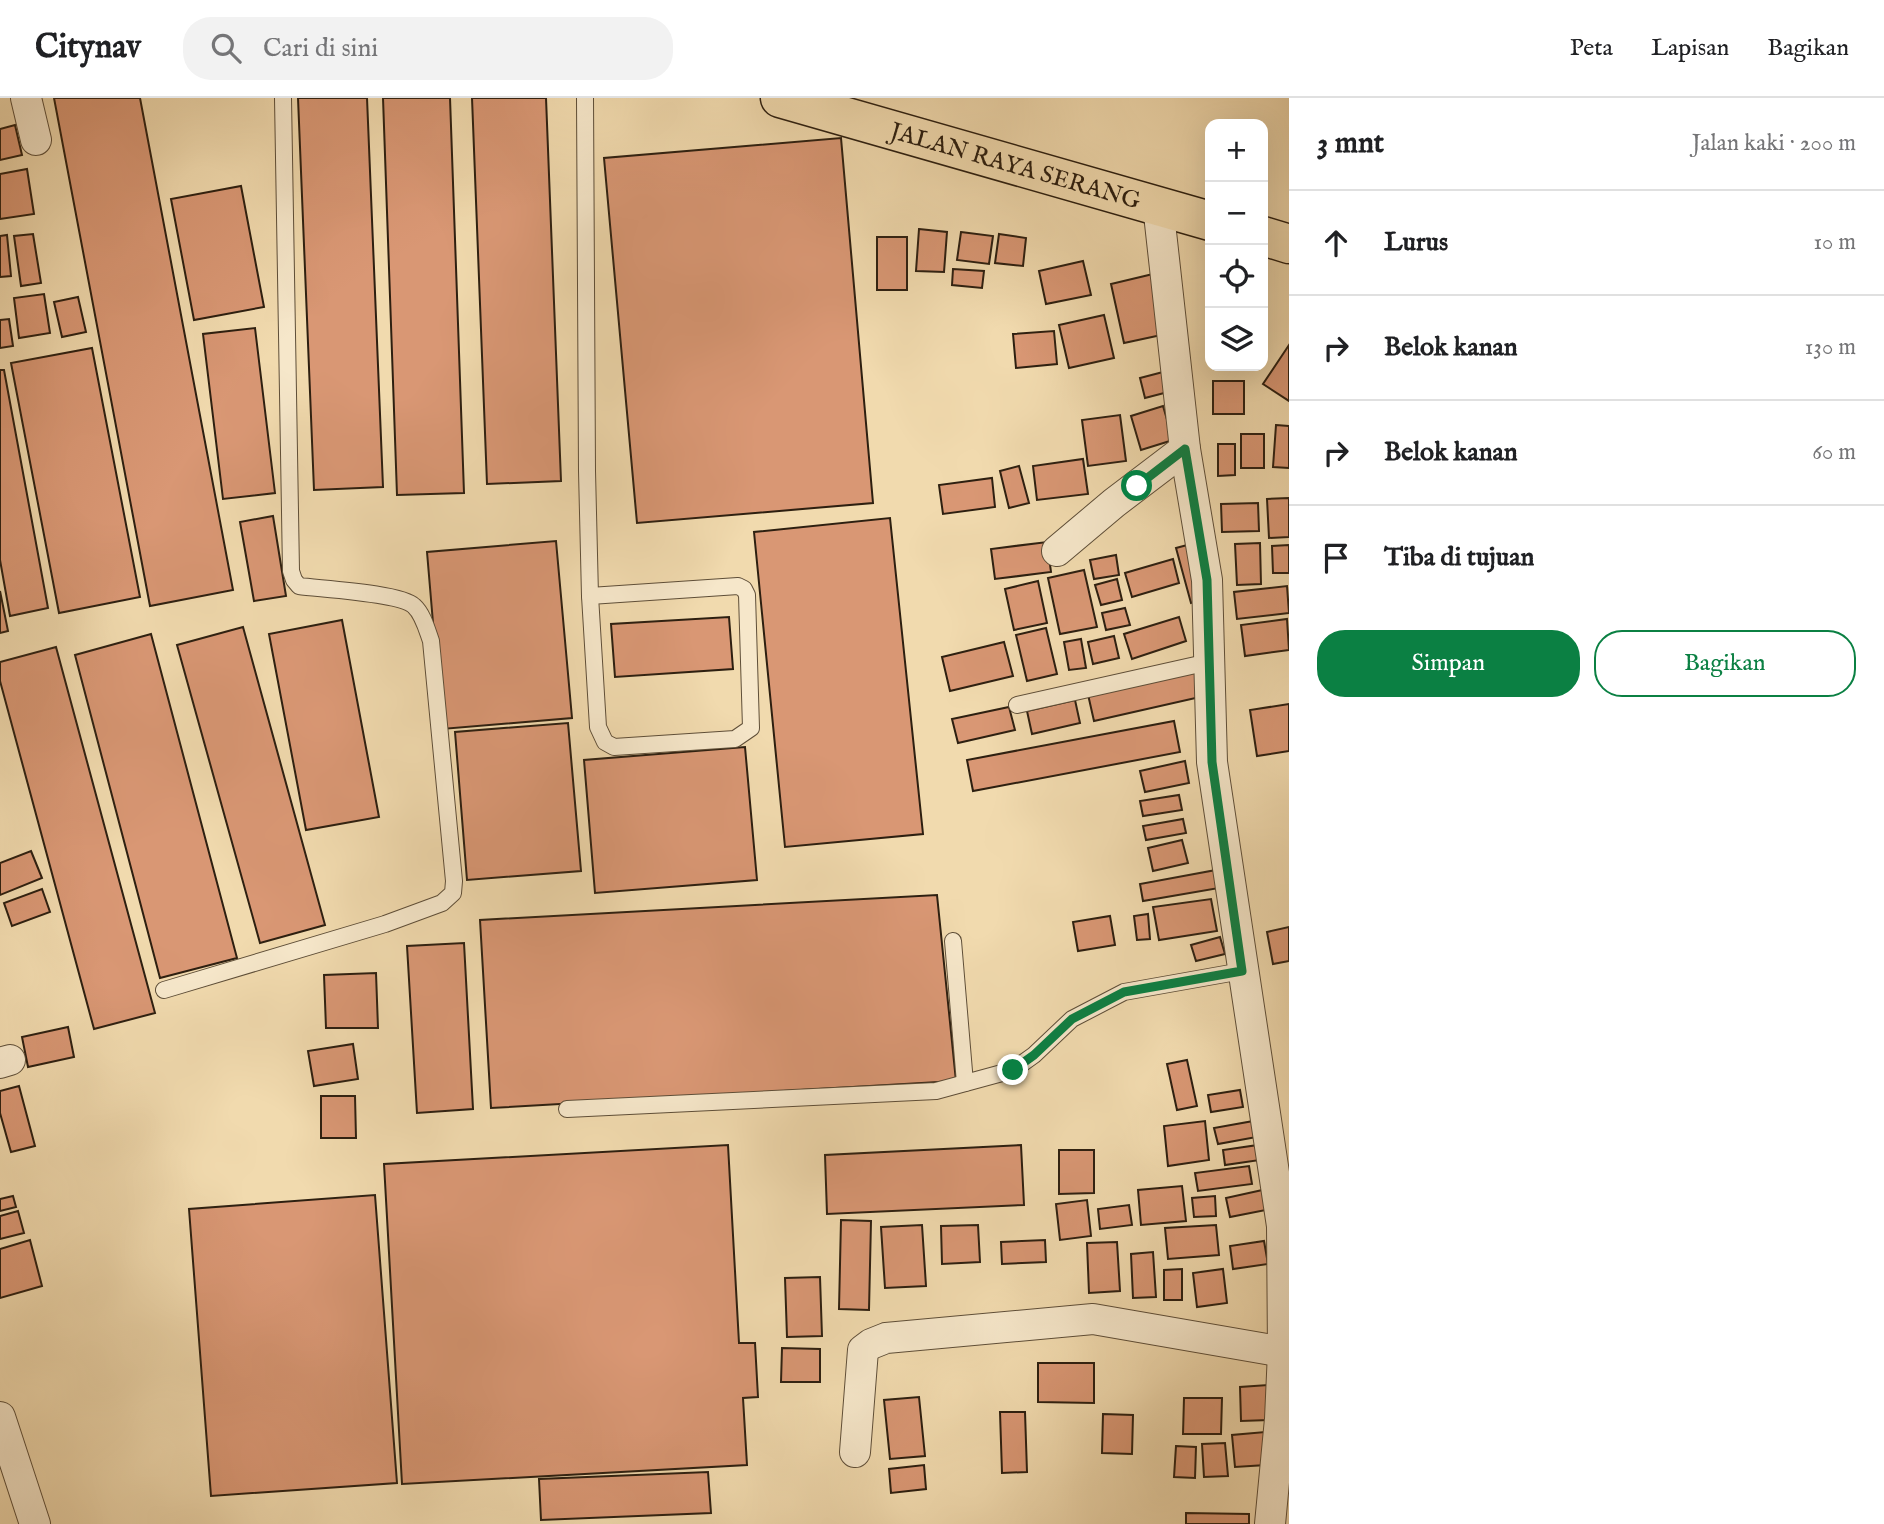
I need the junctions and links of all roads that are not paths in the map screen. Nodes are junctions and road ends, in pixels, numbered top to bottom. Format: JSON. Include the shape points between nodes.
{"nodes":[{"id":1,"x":26,"y":98,"type":"edge"},
{"id":2,"x":283,"y":98,"type":"edge"},
{"id":3,"x":584,"y":98,"type":"edge"},
{"id":4,"x":780,"y":98,"type":"edge"},
{"id":5,"x":36,"y":140,"type":"dead end"},
{"id":6,"x":1158,"y":205,"type":"junction"},
{"id":7,"x":1205,"y":219,"type":"edge"},
{"id":8,"x":1268,"y":238,"type":"edge"},
{"id":9,"x":1289,"y":244,"type":"edge"},
{"id":10,"x":1185,"y":449,"type":"junction"},
{"id":11,"x":1057,"y":551,"type":"dead end"},
{"id":12,"x":590,"y":596,"type":"junction"},
{"id":13,"x":1209,"y":662,"type":"junction"},
{"id":14,"x":1017,"y":705,"type":"dead end"},
{"id":15,"x":953,"y":941,"type":"dead end"},
{"id":16,"x":1242,"y":971,"type":"junction"},
{"id":17,"x":164,"y":990,"type":"dead end"},
{"id":18,"x":965,"y":1083,"type":"junction"},
{"id":19,"x":568,"y":1109,"type":"dead end"},
{"id":20,"x":1285,"y":1225,"type":"edge"},
{"id":21,"x":1286,"y":1352,"type":"edge"},
{"id":22,"x":0,"y":1417,"type":"edge"},
{"id":23,"x":855,"y":1452,"type":"dead end"},
{"id":24,"x":34,"y":1524,"type":"edge"},
{"id":25,"x":1270,"y":1524,"type":"edge"}],
"edges":[{"from":1,"to":5,"type":"street"},
{"from":2,"to":17,"type":"lane","via":[[291,571],[299,586],[394,597],[414,605],[425,622],[431,641],[453,893],[442,903],[385,924]]},
{"from":3,"to":12,"type":"lane"},
{"from":4,"to":6,"type":"highway","name":"JALAN RAYA SERANG"},
{"from":6,"to":7,"type":"highway","name":"JALAN RAYA SERANG"},
{"from":6,"to":10,"type":"street"},
{"from":8,"to":9,"type":"highway"},
{"from":10,"to":11,"type":"street"},
{"from":10,"to":13,"type":"street","via":[[1207,580]]},
{"from":12,"to":12,"type":"lane","via":[[597,727],[605,741],[614,747],[735,738],[751,728],[744,589]]},
{"from":13,"to":14,"type":"lane"},
{"from":13,"to":16,"type":"street","via":[[1212,762]]},
{"from":15,"to":18,"type":"lane"},
{"from":16,"to":18,"type":"lane","via":[[1124,992],[1072,1019],[1013,1070]]},
{"from":16,"to":20,"type":"street"},
{"from":18,"to":19,"type":"lane","via":[[936,1091]]},
{"from":20,"to":21,"type":"street"},
{"from":21,"to":23,"type":"street","via":[[1093,1319],[886,1338],[863,1350]]},
{"from":21,"to":25,"type":"street"},
{"from":22,"to":24,"type":"street"}]}
